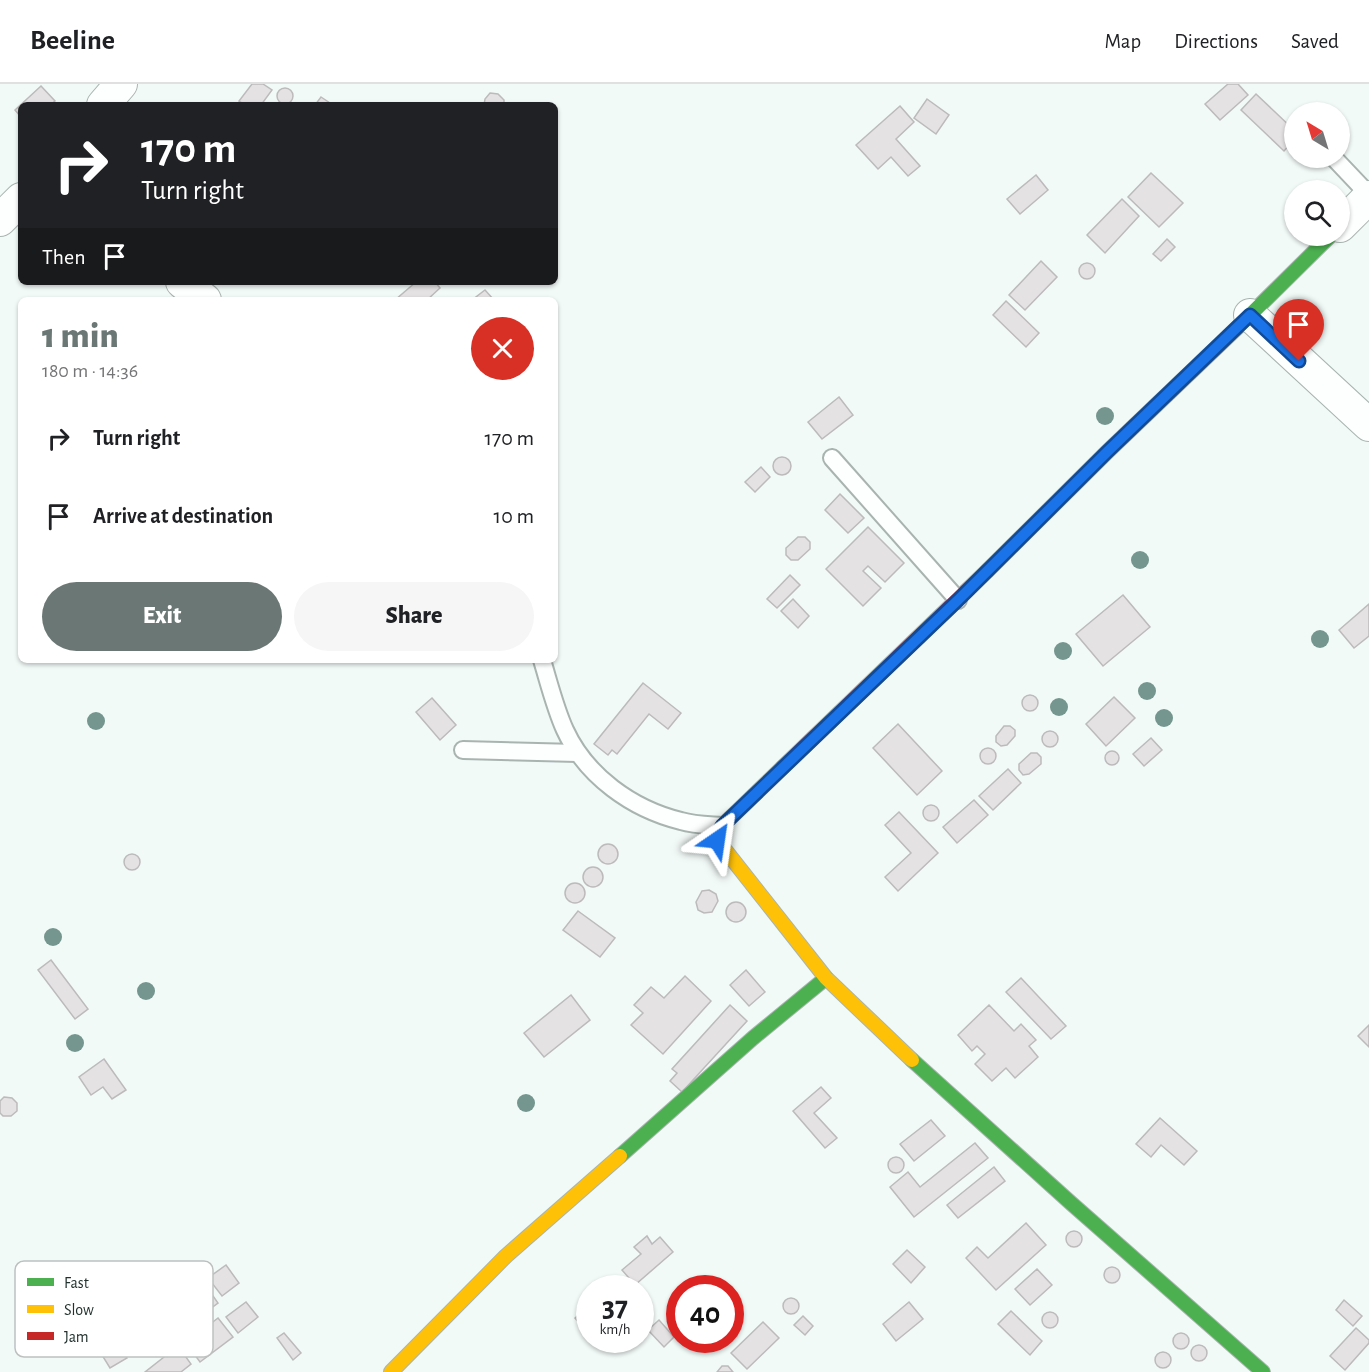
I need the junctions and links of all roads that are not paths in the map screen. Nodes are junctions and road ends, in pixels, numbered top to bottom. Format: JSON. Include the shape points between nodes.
{"nodes":[{"id":1,"x":121,"y":84,"type":"edge"},
{"id":2,"x":106,"y":102,"type":"edge"},
{"id":3,"x":1343,"y":168,"type":"edge"},
{"id":4,"x":1369,"y":196,"type":"edge"},
{"id":5,"x":18,"y":202,"type":"edge"},
{"id":6,"x":1350,"y":216,"type":"edge"},
{"id":7,"x":0,"y":220,"type":"edge"},
{"id":8,"x":1320,"y":246,"type":"edge"},
{"id":9,"x":186,"y":285,"type":"edge"},
{"id":10,"x":201,"y":297,"type":"edge"},
{"id":11,"x":1250,"y":315,"type":"junction"},
{"id":12,"x":1369,"y":425,"type":"edge"},
{"id":13,"x":832,"y":458,"type":"dead end"},
{"id":14,"x":958,"y":600,"type":"junction"},
{"id":15,"x":543,"y":663,"type":"edge"},
{"id":16,"x":463,"y":750,"type":"dead end"},
{"id":17,"x":577,"y":753,"type":"junction"},
{"id":18,"x":722,"y":826,"type":"junction"},
{"id":19,"x":826,"y":978,"type":"junction"},
{"id":20,"x":391,"y":1372,"type":"edge"},
{"id":21,"x":1263,"y":1372,"type":"edge"}],
"edges":[{"from":1,"to":2,"type":"street"},
{"from":3,"to":4,"type":"lane"},
{"from":4,"to":6,"type":"street"},
{"from":5,"to":7,"type":"street"},
{"from":8,"to":11,"type":"street"},
{"from":9,"to":10,"type":"street"},
{"from":11,"to":12,"type":"street"},
{"from":11,"to":14,"type":"street"},
{"from":13,"to":14,"type":"lane"},
{"from":14,"to":18,"type":"street"},
{"from":15,"to":17,"type":"lane","via":[[565,730]]},
{"from":16,"to":17,"type":"lane"},
{"from":17,"to":18,"type":"lane","via":[[612,789],[638,805],[682,822]]},
{"from":18,"to":19,"type":"street","via":[[717,840]]},
{"from":19,"to":20,"type":"street","via":[[506,1256]]},
{"from":19,"to":21,"type":"street","via":[[928,1075]]}]}
